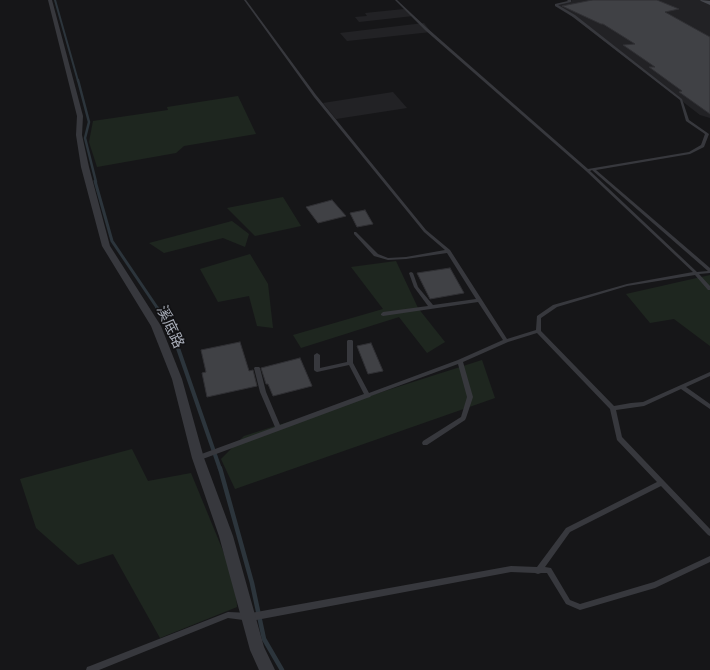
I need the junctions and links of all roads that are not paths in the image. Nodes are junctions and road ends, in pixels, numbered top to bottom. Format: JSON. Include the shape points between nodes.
{"nodes":[{"id":1,"x":50,"y":0,"type":"edge"},
{"id":2,"x":245,"y":0,"type":"edge"},
{"id":3,"x":396,"y":0,"type":"edge"},
{"id":4,"x":568,"y":0,"type":"edge"},
{"id":5,"x":703,"y":0,"type":"edge"},
{"id":6,"x":710,"y":3,"type":"edge"},
{"id":7,"x":708,"y":134,"type":"edge"},
{"id":8,"x":593,"y":169,"type":"junction"},
{"id":9,"x":587,"y":170,"type":"junction"},
{"id":10,"x":355,"y":233,"type":"dead end"},
{"id":11,"x":448,"y":251,"type":"junction"},
{"id":12,"x":710,"y":271,"type":"edge"},
{"id":13,"x":411,"y":273,"type":"dead end"},
{"id":14,"x":696,"y":273,"type":"junction"},
{"id":15,"x":710,"y":289,"type":"edge"},
{"id":16,"x":480,"y":300,"type":"junction"},
{"id":17,"x":432,"y":307,"type":"junction"},
{"id":18,"x":383,"y":314,"type":"dead end"},
{"id":19,"x":538,"y":331,"type":"junction"},
{"id":20,"x":350,"y":341,"type":"dead end"},
{"id":21,"x":506,"y":341,"type":"junction"},
{"id":22,"x":317,"y":355,"type":"dead end"},
{"id":23,"x":460,"y":361,"type":"junction"},
{"id":24,"x":350,"y":363,"type":"junction"},
{"id":25,"x":257,"y":368,"type":"dead end"},
{"id":26,"x":710,"y":374,"type":"edge"},
{"id":27,"x":682,"y":387,"type":"junction"},
{"id":28,"x":368,"y":396,"type":"junction"},
{"id":29,"x":710,"y":407,"type":"edge"},
{"id":30,"x":613,"y":408,"type":"junction"},
{"id":31,"x":278,"y":428,"type":"junction"},
{"id":32,"x":425,"y":443,"type":"dead end"},
{"id":33,"x":198,"y":458,"type":"junction"},
{"id":34,"x":662,"y":482,"type":"junction"},
{"id":35,"x":710,"y":533,"type":"edge"},
{"id":36,"x":710,"y":559,"type":"edge"},
{"id":37,"x":538,"y":571,"type":"junction"},
{"id":38,"x":249,"y":617,"type":"junction"},
{"id":39,"x":90,"y":670,"type":"edge"},
{"id":40,"x":268,"y":670,"type":"edge"}],
"edges":[{"from":1,"to":33,"type":"street","name":"溪底路","via":[[80,116],[79,135],[85,168],[106,246],[156,326],[176,379]]},
{"from":2,"to":11,"type":"lane","via":[[329,115],[425,231]]},
{"from":3,"to":9,"type":"lane"},
{"from":4,"to":7,"type":"lane","via":[[570,1],[556,5],[574,16],[681,100],[687,120]]},
{"from":5,"to":6,"type":"street"},
{"from":7,"to":8,"type":"lane","via":[[703,146],[690,153]]},
{"from":8,"to":9,"type":"lane"},
{"from":8,"to":12,"type":"lane"},
{"from":9,"to":14,"type":"lane"},
{"from":10,"to":11,"type":"lane","via":[[376,255],[388,259]]},
{"from":11,"to":16,"type":"lane"},
{"from":12,"to":14,"type":"lane"},
{"from":13,"to":17,"type":"lane","via":[[416,287]]},
{"from":14,"to":15,"type":"lane"},
{"from":14,"to":19,"type":"lane","via":[[627,285],[555,306],[538,317]]},
{"from":16,"to":17,"type":"lane"},
{"from":16,"to":21,"type":"lane"},
{"from":17,"to":18,"type":"lane"},
{"from":19,"to":21,"type":"lane"},
{"from":19,"to":30,"type":"lane"},
{"from":20,"to":24,"type":"lane"},
{"from":21,"to":23,"type":"lane"},
{"from":22,"to":24,"type":"lane","via":[[317,370]]},
{"from":23,"to":28,"type":"lane"},
{"from":23,"to":32,"type":"lane","via":[[470,397],[463,418]]},
{"from":24,"to":28,"type":"lane"},
{"from":25,"to":31,"type":"lane","via":[[263,392]]},
{"from":26,"to":27,"type":"lane"},
{"from":27,"to":29,"type":"lane"},
{"from":27,"to":30,"type":"lane","via":[[644,404]]},
{"from":28,"to":31,"type":"lane"},
{"from":30,"to":34,"type":"lane","via":[[619,438]]},
{"from":31,"to":33,"type":"lane"},
{"from":33,"to":38,"type":"street","name":"溪底路","via":[[226,536]]},
{"from":34,"to":35,"type":"lane"},
{"from":34,"to":37,"type":"lane","via":[[568,530]]},
{"from":36,"to":37,"type":"lane","via":[[654,585],[580,607],[568,602],[549,570]]},
{"from":37,"to":38,"type":"lane","via":[[511,569]]},
{"from":38,"to":39,"type":"lane","via":[[228,615]]},
{"from":38,"to":40,"type":"street","name":"溪底路","via":[[257,650]]}]}
